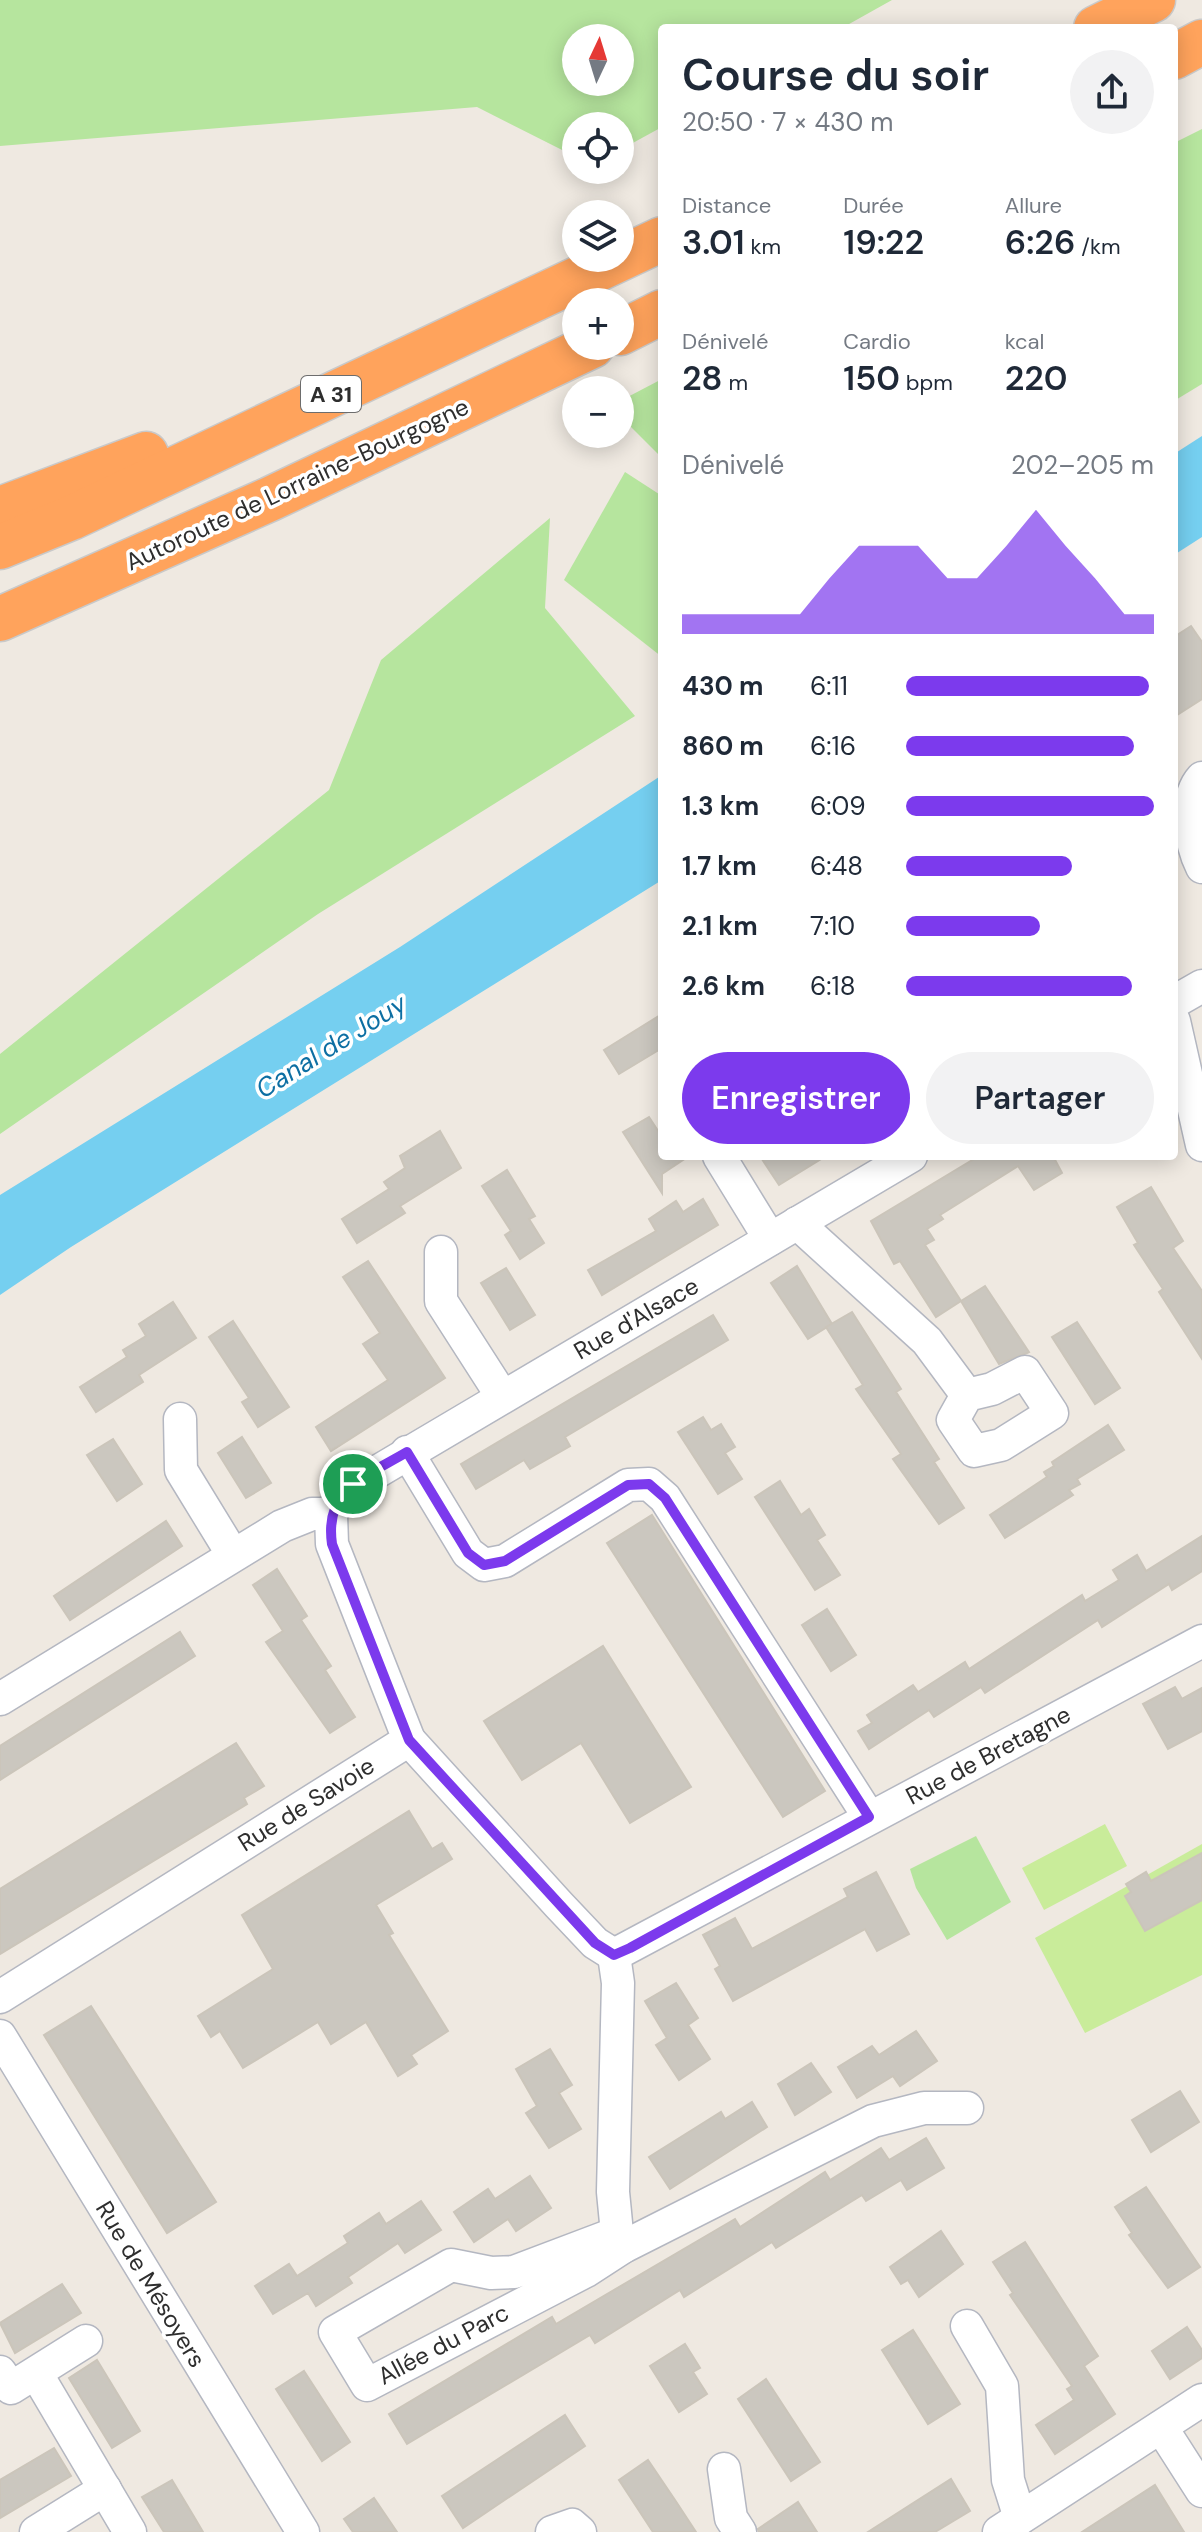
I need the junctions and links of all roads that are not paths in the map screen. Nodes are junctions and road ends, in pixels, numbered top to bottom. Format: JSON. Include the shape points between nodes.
{"nodes":[{"id":1,"x":1153,"y":0,"type":"edge"},
{"id":2,"x":1104,"y":24,"type":"edge"},
{"id":3,"x":1202,"y":42,"type":"edge"},
{"id":4,"x":1178,"y":55,"type":"edge"},
{"id":5,"x":658,"y":241,"type":"edge"},
{"id":6,"x":658,"y":314,"type":"edge"},
{"id":7,"x":634,"y":326,"type":"edge"},
{"id":8,"x":432,"y":345,"type":"junction"},
{"id":9,"x":563,"y":360,"type":"edge"},
{"id":10,"x":0,"y":509,"type":"edge"},
{"id":11,"x":0,"y":547,"type":"edge"},
{"id":12,"x":0,"y":619,"type":"edge"},
{"id":13,"x":1202,"y":778,"type":"edge"},
{"id":14,"x":1202,"y":867,"type":"edge"},
{"id":15,"x":1202,"y":986,"type":"edge"},
{"id":16,"x":1178,"y":1000,"type":"edge"},
{"id":17,"x":1178,"y":1039,"type":"edge"},
{"id":18,"x":1202,"y":1145,"type":"edge"},
{"id":19,"x":722,"y":1160,"type":"edge"},
{"id":20,"x":904,"y":1160,"type":"edge"},
{"id":21,"x":784,"y":1231,"type":"junction"},
{"id":22,"x":441,"y":1252,"type":"dead end"},
{"id":23,"x":967,"y":1395,"type":"dead end"},
{"id":24,"x":502,"y":1396,"type":"junction"},
{"id":25,"x":180,"y":1419,"type":"dead end"},
{"id":26,"x":407,"y":1452,"type":"junction"},
{"id":27,"x":331,"y":1514,"type":"junction"},
{"id":28,"x":233,"y":1555,"type":"junction"},
{"id":29,"x":1202,"y":1641,"type":"edge"},
{"id":30,"x":0,"y":1699,"type":"edge"},
{"id":31,"x":409,"y":1740,"type":"junction"},
{"id":32,"x":869,"y":1817,"type":"junction"},
{"id":33,"x":614,"y":1955,"type":"junction"},
{"id":34,"x":0,"y":1997,"type":"edge"},
{"id":35,"x":0,"y":2036,"type":"edge"},
{"id":36,"x":967,"y":2108,"type":"dead end"},
{"id":37,"x":620,"y":2240,"type":"junction"},
{"id":38,"x":525,"y":2284,"type":"junction"},
{"id":39,"x":967,"y":2326,"type":"dead end"},
{"id":40,"x":86,"y":2341,"type":"dead end"},
{"id":41,"x":0,"y":2372,"type":"edge"},
{"id":42,"x":36,"y":2373,"type":"junction"},
{"id":43,"x":1202,"y":2400,"type":"edge"},
{"id":44,"x":1161,"y":2427,"type":"junction"},
{"id":45,"x":724,"y":2469,"type":"dead end"},
{"id":46,"x":105,"y":2489,"type":"junction"},
{"id":47,"x":1202,"y":2491,"type":"edge"},
{"id":48,"x":1010,"y":2525,"type":"edge"},
{"id":49,"x":36,"y":2532,"type":"edge"},
{"id":50,"x":130,"y":2532,"type":"edge"},
{"id":51,"x":303,"y":2532,"type":"edge"},
{"id":52,"x":552,"y":2532,"type":"edge"},
{"id":53,"x":580,"y":2532,"type":"edge"},
{"id":54,"x":740,"y":2532,"type":"edge"}],
"edges":[{"from":1,"to":2,"type":"highway"},
{"from":3,"to":4,"type":"highway"},
{"from":5,"to":8,"type":"highway","number":"A 31"},
{"from":6,"to":7,"type":"highway"},
{"from":8,"to":10,"type":"highway"},
{"from":8,"to":11,"type":"highway","number":"A 31"},
{"from":9,"to":12,"type":"highway","name":"Autoroute de Lorraine-Bourgogne"},
{"from":13,"to":14,"type":"street","via":[[1190,817],[1194,851]]},
{"from":15,"to":16,"type":"street"},
{"from":17,"to":18,"type":"street"},
{"from":19,"to":21,"type":"street"},
{"from":20,"to":21,"type":"street","name":"Rue d'Alsace"},
{"from":21,"to":23,"type":"street","via":[[927,1341]]},
{"from":21,"to":24,"type":"street","name":"Rue d'Alsace"},
{"from":22,"to":24,"type":"street","via":[[441,1301]]},
{"from":24,"to":26,"type":"street","name":"Rue d'Alsace"},
{"from":25,"to":28,"type":"street","via":[[181,1470]]},
{"from":26,"to":27,"type":"street","name":"Rue d'Alsace","via":[[353,1484]]},
{"from":26,"to":32,"type":"street","via":[[468,1553],[484,1565],[505,1561],[628,1485],[649,1484],[665,1498]]},
{"from":27,"to":28,"type":"street","via":[[299,1518]]},
{"from":27,"to":31,"type":"street","via":[[332,1544]]},
{"from":28,"to":30,"type":"street"},
{"from":29,"to":32,"type":"street","name":"Rue de Bretagne"},
{"from":31,"to":33,"type":"street","via":[[595,1943]]},
{"from":31,"to":34,"type":"street","name":"Rue de Savoie"},
{"from":32,"to":33,"type":"street","name":"Rue de Bretagne"},
{"from":33,"to":37,"type":"street","via":[[618,1983],[613,2192]]},
{"from":35,"to":51,"type":"street","name":"Rue de Mésoyers"},
{"from":36,"to":37,"type":"street","name":"Allée du Parc","via":[[924,2108],[873,2121]]},
{"from":37,"to":38,"type":"street","name":"Allée du Parc"},
{"from":38,"to":38,"type":"street","name":"Allée du Parc","via":[[451,2265],[335,2332],[367,2385]]},
{"from":39,"to":48,"type":"street","via":[[1002,2386]]},
{"from":40,"to":42,"type":"street"},
{"from":41,"to":42,"type":"street","via":[[11,2388]]},
{"from":42,"to":46,"type":"street"},
{"from":43,"to":44,"type":"street"},
{"from":44,"to":47,"type":"street"},
{"from":44,"to":48,"type":"street"},
{"from":45,"to":54,"type":"street","via":[[731,2518]]},
{"from":46,"to":49,"type":"street"},
{"from":46,"to":50,"type":"street"},
{"from":52,"to":53,"type":"street","via":[[572,2525]]}]}
